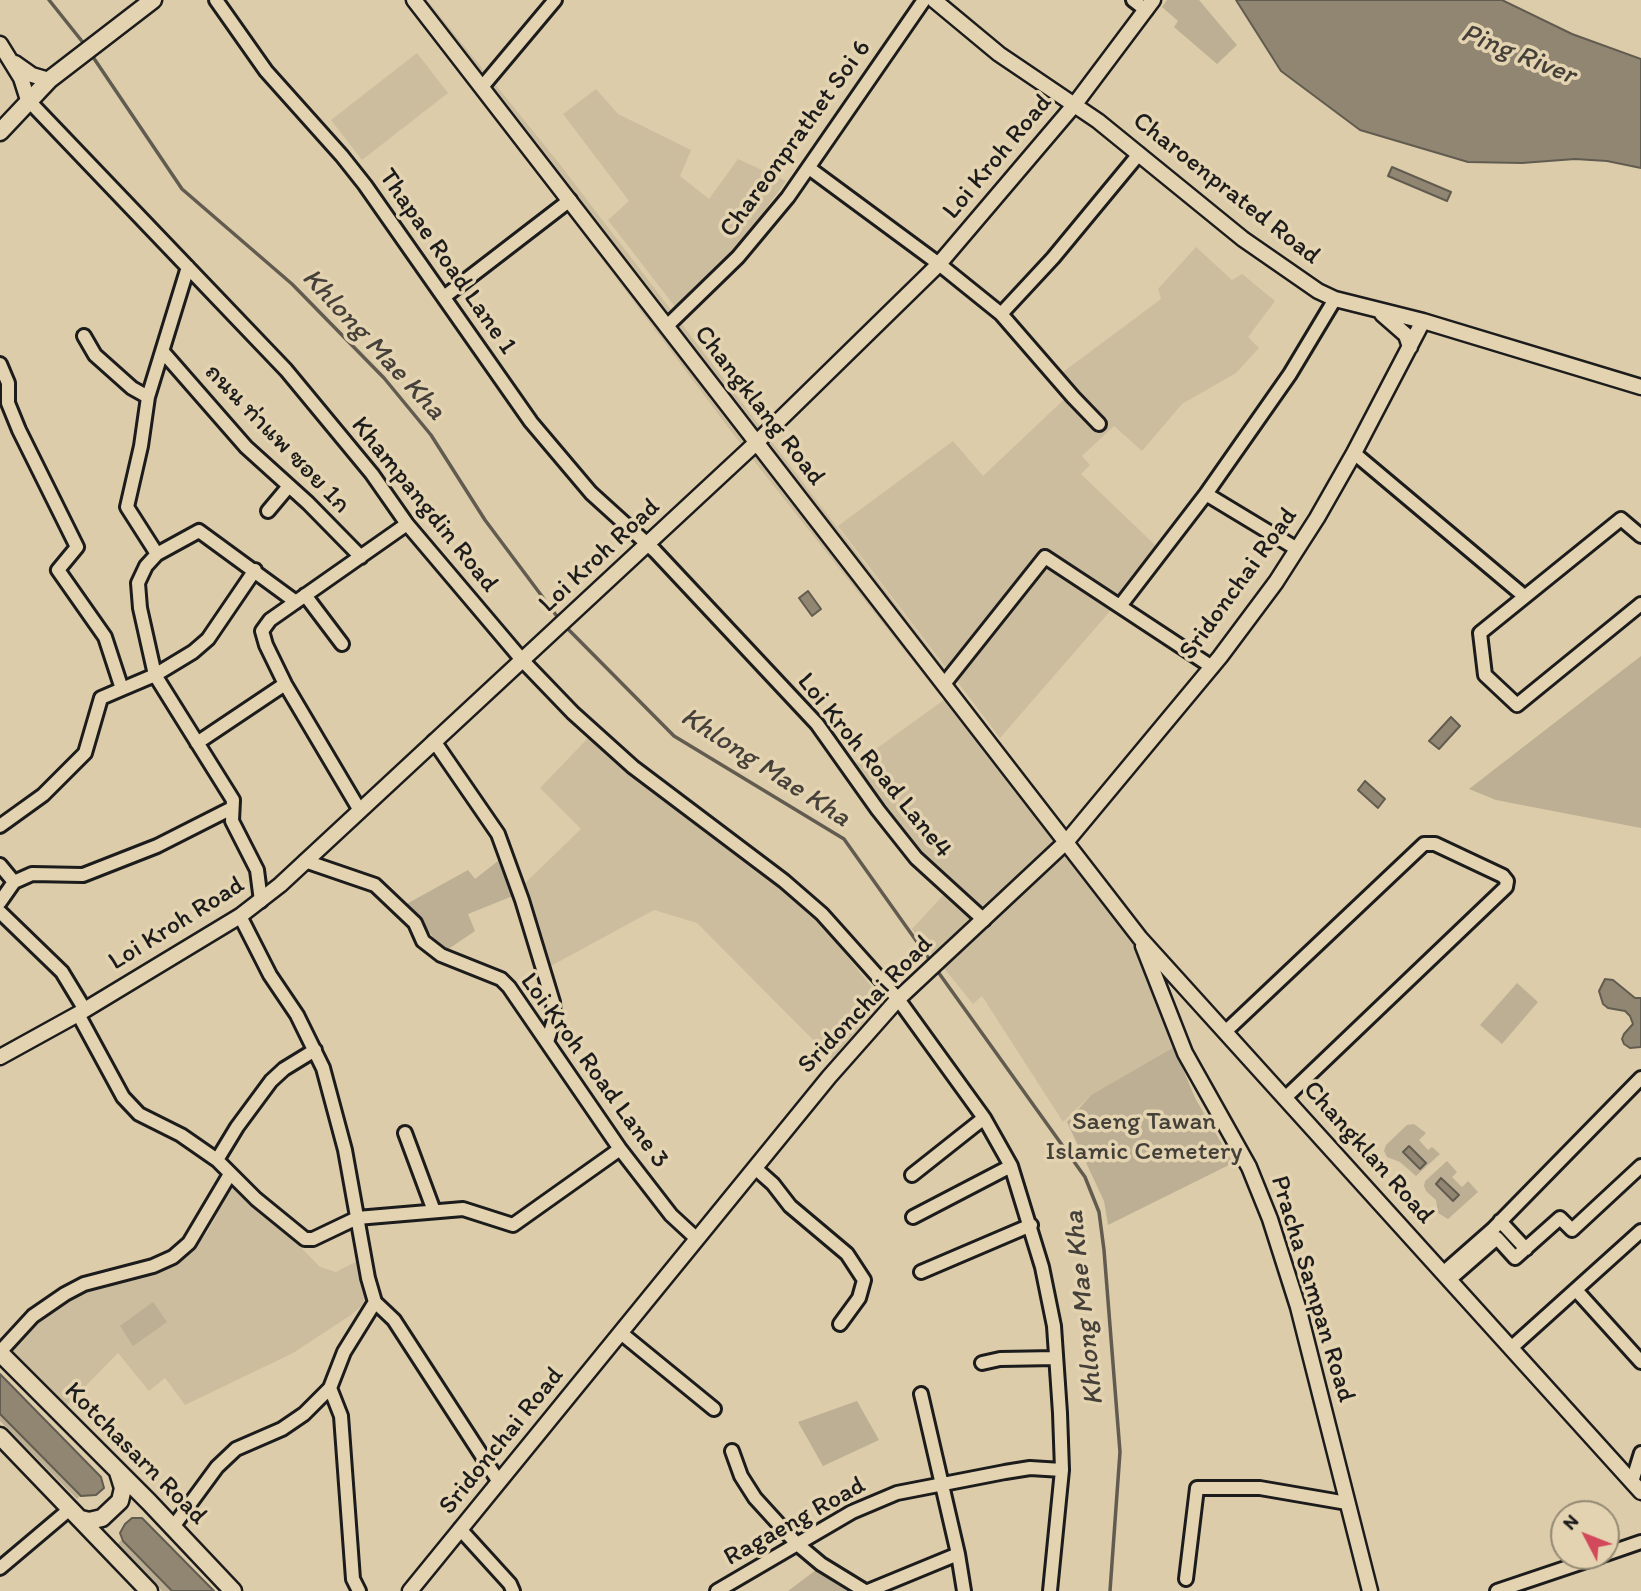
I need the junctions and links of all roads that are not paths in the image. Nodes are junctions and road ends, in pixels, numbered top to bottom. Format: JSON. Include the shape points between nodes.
{"nodes":[{"id":1,"x":153,"y":0,"type":"edge"},
{"id":2,"x":216,"y":0,"type":"edge"},
{"id":3,"x":414,"y":0,"type":"edge"},
{"id":4,"x":555,"y":0,"type":"edge"},
{"id":5,"x":924,"y":0,"type":"edge"},
{"id":6,"x":934,"y":0,"type":"edge"},
{"id":7,"x":1133,"y":0,"type":"edge"},
{"id":8,"x":1150,"y":5,"type":"edge"},
{"id":9,"x":0,"y":44,"type":"edge"},
{"id":10,"x":12,"y":60,"type":"junction"},
{"id":11,"x":49,"y":80,"type":"junction"},
{"id":12,"x":482,"y":87,"type":"junction"},
{"id":13,"x":28,"y":100,"type":"junction"},
{"id":14,"x":1075,"y":104,"type":"junction"},
{"id":15,"x":0,"y":132,"type":"edge"},
{"id":16,"x":1139,"y":154,"type":"junction"},
{"id":17,"x":809,"y":168,"type":"junction"},
{"id":18,"x":569,"y":200,"type":"junction"},
{"id":19,"x":939,"y":264,"type":"junction"},
{"id":20,"x":188,"y":268,"type":"junction"},
{"id":21,"x":444,"y":297,"type":"junction"},
{"id":22,"x":1335,"y":299,"type":"junction"},
{"id":23,"x":1378,"y":310,"type":"junction"},
{"id":24,"x":1001,"y":314,"type":"junction"},
{"id":25,"x":1423,"y":321,"type":"junction"},
{"id":26,"x":667,"y":326,"type":"junction"},
{"id":27,"x":84,"y":336,"type":"dead end"},
{"id":28,"x":1410,"y":347,"type":"junction"},
{"id":29,"x":163,"y":352,"type":"junction"},
{"id":30,"x":0,"y":365,"type":"edge"},
{"id":31,"x":1641,"y":387,"type":"edge"},
{"id":32,"x":4,"y":392,"type":"edge"},
{"id":33,"x":148,"y":397,"type":"junction"},
{"id":34,"x":1099,"y":424,"type":"dead end"},
{"id":35,"x":757,"y":442,"type":"junction"},
{"id":36,"x":1354,"y":453,"type":"junction"},
{"id":37,"x":289,"y":486,"type":"junction"},
{"id":38,"x":1206,"y":494,"type":"junction"},
{"id":39,"x":268,"y":511,"type":"dead end"},
{"id":40,"x":407,"y":524,"type":"junction"},
{"id":41,"x":1641,"y":536,"type":"edge"},
{"id":42,"x":648,"y":544,"type":"junction"},
{"id":43,"x":1297,"y":549,"type":"junction"},
{"id":44,"x":158,"y":554,"type":"junction"},
{"id":45,"x":361,"y":557,"type":"junction"},
{"id":46,"x":255,"y":570,"type":"junction"},
{"id":47,"x":1524,"y":596,"type":"junction"},
{"id":48,"x":301,"y":598,"type":"junction"},
{"id":49,"x":1641,"y":604,"type":"edge"},
{"id":50,"x":1120,"y":606,"type":"junction"},
{"id":51,"x":342,"y":644,"type":"dead end"},
{"id":52,"x":523,"y":661,"type":"junction"},
{"id":53,"x":1212,"y":667,"type":"junction"},
{"id":54,"x":155,"y":675,"type":"junction"},
{"id":55,"x":285,"y":684,"type":"junction"},
{"id":56,"x":944,"y":684,"type":"junction"},
{"id":57,"x":122,"y":689,"type":"junction"},
{"id":58,"x":435,"y":741,"type":"junction"},
{"id":59,"x":197,"y":743,"type":"junction"},
{"id":60,"x":232,"y":807,"type":"junction"},
{"id":61,"x":359,"y":809,"type":"junction"},
{"id":62,"x":0,"y":825,"type":"edge"},
{"id":63,"x":1067,"y":841,"type":"junction"},
{"id":64,"x":305,"y":861,"type":"junction"},
{"id":65,"x":0,"y":865,"type":"edge"},
{"id":66,"x":257,"y":870,"type":"junction"},
{"id":67,"x":14,"y":882,"type":"junction"},
{"id":68,"x":280,"y":885,"type":"junction"},
{"id":69,"x":261,"y":901,"type":"junction"},
{"id":70,"x":0,"y":902,"type":"edge"},
{"id":71,"x":0,"y":912,"type":"edge"},
{"id":72,"x":240,"y":916,"type":"junction"},
{"id":73,"x":984,"y":920,"type":"junction"},
{"id":74,"x":1140,"y":938,"type":"junction"},
{"id":75,"x":898,"y":999,"type":"junction"},
{"id":76,"x":81,"y":1012,"type":"junction"},
{"id":77,"x":1225,"y":1032,"type":"junction"},
{"id":78,"x":547,"y":1042,"type":"junction"},
{"id":79,"x":315,"y":1050,"type":"junction"},
{"id":80,"x":0,"y":1057,"type":"edge"},
{"id":81,"x":1641,"y":1078,"type":"edge"},
{"id":82,"x":1285,"y":1098,"type":"junction"},
{"id":83,"x":984,"y":1118,"type":"junction"},
{"id":84,"x":405,"y":1133,"type":"dead end"},
{"id":85,"x":620,"y":1149,"type":"junction"},
{"id":86,"x":217,"y":1160,"type":"junction"},
{"id":87,"x":1011,"y":1166,"type":"junction"},
{"id":88,"x":1641,"y":1166,"type":"edge"},
{"id":89,"x":755,"y":1168,"type":"junction"},
{"id":90,"x":230,"y":1174,"type":"junction"},
{"id":91,"x":912,"y":1175,"type":"dead end"},
{"id":92,"x":434,"y":1212,"type":"junction"},
{"id":93,"x":913,"y":1217,"type":"dead end"},
{"id":94,"x":357,"y":1218,"type":"junction"},
{"id":95,"x":1500,"y":1221,"type":"junction"},
{"id":96,"x":1031,"y":1225,"type":"junction"},
{"id":97,"x":1641,"y":1231,"type":"edge"},
{"id":98,"x":697,"y":1239,"type":"junction"},
{"id":99,"x":1526,"y":1249,"type":"junction"},
{"id":100,"x":920,"y":1272,"type":"dead end"},
{"id":101,"x":1446,"y":1276,"type":"junction"},
{"id":102,"x":1576,"y":1290,"type":"junction"},
{"id":103,"x":375,"y":1303,"type":"junction"},
{"id":104,"x":840,"y":1324,"type":"dead end"},
{"id":105,"x":621,"y":1333,"type":"junction"},
{"id":106,"x":1511,"y":1348,"type":"junction"},
{"id":107,"x":0,"y":1353,"type":"edge"},
{"id":108,"x":1056,"y":1359,"type":"junction"},
{"id":109,"x":1641,"y":1362,"type":"edge"},
{"id":110,"x":982,"y":1363,"type":"dead end"},
{"id":111,"x":330,"y":1388,"type":"junction"},
{"id":112,"x":921,"y":1394,"type":"dead end"},
{"id":113,"x":714,"y":1409,"type":"dead end"},
{"id":114,"x":0,"y":1436,"type":"edge"},
{"id":115,"x":732,"y":1451,"type":"dead end"},
{"id":116,"x":1641,"y":1452,"type":"edge"},
{"id":117,"x":1062,"y":1470,"type":"junction"},
{"id":118,"x":118,"y":1472,"type":"junction"},
{"id":119,"x":499,"y":1482,"type":"junction"},
{"id":120,"x":942,"y":1486,"type":"junction"},
{"id":121,"x":1637,"y":1487,"type":"edge"},
{"id":122,"x":149,"y":1502,"type":"junction"},
{"id":123,"x":1348,"y":1503,"type":"junction"},
{"id":124,"x":76,"y":1514,"type":"junction"},
{"id":125,"x":173,"y":1527,"type":"junction"},
{"id":126,"x":460,"y":1529,"type":"junction"},
{"id":127,"x":1641,"y":1542,"type":"edge"},
{"id":128,"x":796,"y":1543,"type":"junction"},
{"id":129,"x":107,"y":1546,"type":"junction"},
{"id":130,"x":1620,"y":1549,"type":"edge"},
{"id":131,"x":958,"y":1554,"type":"junction"},
{"id":132,"x":0,"y":1568,"type":"edge"},
{"id":133,"x":1566,"y":1570,"type":"edge"},
{"id":134,"x":1186,"y":1579,"type":"dead end"},
{"id":135,"x":1526,"y":1586,"type":"edge"},
{"id":136,"x":509,"y":1589,"type":"edge"},
{"id":137,"x":149,"y":1591,"type":"edge"},
{"id":138,"x":233,"y":1591,"type":"edge"},
{"id":139,"x":359,"y":1591,"type":"edge"},
{"id":140,"x":410,"y":1591,"type":"edge"},
{"id":141,"x":717,"y":1591,"type":"edge"},
{"id":142,"x":867,"y":1591,"type":"edge"},
{"id":143,"x":964,"y":1591,"type":"edge"},
{"id":144,"x":1050,"y":1591,"type":"edge"},
{"id":145,"x":1370,"y":1591,"type":"edge"},
{"id":146,"x":1497,"y":1591,"type":"edge"}],
"edges":[{"from":1,"to":11,"type":"main road"},
{"from":2,"to":21,"type":"street","name":"Thapae Road Lane 1","via":[[266,71],[365,185]]},
{"from":3,"to":12,"type":"street","name":"Changklang Road"},
{"from":4,"to":12,"type":"street"},
{"from":5,"to":17,"type":"street","name":"Chareonprathet Soi 6"},
{"from":6,"to":14,"type":"street","name":"Charoenprated Road","via":[[999,54]]},
{"from":7,"to":8,"type":"street"},
{"from":8,"to":14,"type":"street","name":"Loi Kroh Road"},
{"from":9,"to":10,"type":"street"},
{"from":10,"to":11,"type":"street","via":[[32,75]]},
{"from":10,"to":13,"type":"street"},
{"from":11,"to":13,"type":"main road"},
{"from":12,"to":18,"type":"street","name":"Changklang Road"},
{"from":13,"to":15,"type":"main road"},
{"from":13,"to":20,"type":"street","name":"Khampangdin Road"},
{"from":14,"to":16,"type":"street","name":"Charoenprated Road"},
{"from":14,"to":19,"type":"street","name":"Loi Kroh Road"},
{"from":16,"to":22,"type":"street","name":"Charoenprated Road","via":[[1267,258]]},
{"from":16,"to":24,"type":"street"},
{"from":17,"to":19,"type":"street"},
{"from":17,"to":26,"type":"street","name":"Chareonprathet Soi 6","via":[[738,257]]},
{"from":18,"to":21,"type":"street"},
{"from":18,"to":26,"type":"street","name":"Changklang Road"},
{"from":19,"to":24,"type":"street"},
{"from":19,"to":35,"type":"street","name":"Loi Kroh Road"},
{"from":20,"to":29,"type":"street"},
{"from":20,"to":40,"type":"street","name":"Khampangdin Road","via":[[286,370]]},
{"from":21,"to":42,"type":"street","name":"Thapae Road Lane 1","via":[[531,422],[591,493]]},
{"from":22,"to":23,"type":"street","name":"Charoenprated Road"},
{"from":22,"to":38,"type":"street","via":[[1290,374]]},
{"from":23,"to":25,"type":"street","name":"Charoenprated Road"},
{"from":23,"to":28,"type":"street","via":[[1406,335]]},
{"from":24,"to":34,"type":"street"},
{"from":25,"to":28,"type":"street","name":"Sridonchai Road"},
{"from":25,"to":31,"type":"street","name":"Charoenprated Road"},
{"from":26,"to":35,"type":"street","name":"Changklang Road"},
{"from":27,"to":33,"type":"street","via":[[95,355]]},
{"from":28,"to":36,"type":"street","name":"Sridonchai Road"},
{"from":29,"to":33,"type":"street"},
{"from":29,"to":37,"type":"street","name":"ถนน ท่าแพ ซอย 1ก","via":[[246,447]]},
{"from":30,"to":32,"type":"street","via":[[8,383]]},
{"from":32,"to":57,"type":"street","via":[[77,547],[58,570],[105,638]]},
{"from":33,"to":44,"type":"street","via":[[127,507]]},
{"from":35,"to":42,"type":"street","name":"Loi Kroh Road"},
{"from":35,"to":56,"type":"street","name":"Changklang Road"},
{"from":36,"to":43,"type":"street","name":"Sridonchai Road"},
{"from":36,"to":47,"type":"street"},
{"from":37,"to":39,"type":"street"},
{"from":37,"to":45,"type":"street","name":"ถนน ท่าแพ ซอย 1ก"},
{"from":38,"to":43,"type":"street"},
{"from":38,"to":50,"type":"street"},
{"from":40,"to":45,"type":"street"},
{"from":40,"to":52,"type":"street","name":"Khampangdin Road"},
{"from":41,"to":47,"type":"street","via":[[1621,520]]},
{"from":42,"to":52,"type":"street","name":"Loi Kroh Road"},
{"from":42,"to":73,"type":"street","name":"Loi Kroh Road Lane4","via":[[817,724],[916,858]]},
{"from":43,"to":53,"type":"street","name":"Sridonchai Road"},
{"from":44,"to":46,"type":"street","via":[[199,531]]},
{"from":44,"to":54,"type":"street","via":[[138,583]]},
{"from":45,"to":48,"type":"street"},
{"from":46,"to":48,"type":"street"},
{"from":46,"to":54,"type":"street","via":[[208,639]]},
{"from":47,"to":49,"type":"street","via":[[1480,633],[1485,675],[1517,705]]},
{"from":48,"to":51,"type":"street"},
{"from":48,"to":55,"type":"street","via":[[262,631]]},
{"from":50,"to":53,"type":"street"},
{"from":50,"to":56,"type":"street","via":[[1045,557]]},
{"from":52,"to":58,"type":"street","name":"Loi Kroh Road"},
{"from":52,"to":75,"type":"street","name":"Khampangdin Road","via":[[633,767],[822,914]]},
{"from":53,"to":63,"type":"street","name":"Sridonchai Road"},
{"from":54,"to":57,"type":"street"},
{"from":54,"to":59,"type":"street"},
{"from":55,"to":59,"type":"street"},
{"from":55,"to":61,"type":"street"},
{"from":56,"to":63,"type":"street","name":"Changklang Road"},
{"from":57,"to":62,"type":"street","via":[[101,698],[85,753],[43,794]]},
{"from":58,"to":61,"type":"street","name":"Loi Kroh Road"},
{"from":58,"to":78,"type":"street","via":[[498,834],[553,1002],[554,1020]]},
{"from":59,"to":60,"type":"street","via":[[233,800]]},
{"from":60,"to":66,"type":"street","via":[[232,821]]},
{"from":60,"to":67,"type":"street","via":[[157,846],[83,876],[32,874]]},
{"from":61,"to":64,"type":"street","name":"Loi Kroh Road"},
{"from":63,"to":73,"type":"street","name":"Sridonchai Road"},
{"from":63,"to":74,"type":"street","name":"Changklan Road"},
{"from":64,"to":68,"type":"street","name":"Loi Kroh Road"},
{"from":64,"to":78,"type":"street","name":"Loi Kroh Road Lane 3","via":[[375,885],[441,955],[500,979]]},
{"from":65,"to":67,"type":"street"},
{"from":66,"to":68,"type":"street"},
{"from":66,"to":69,"type":"street"},
{"from":67,"to":70,"type":"street"},
{"from":68,"to":69,"type":"street","name":"Loi Kroh Road"},
{"from":69,"to":72,"type":"street","name":"Loi Kroh Road"},
{"from":71,"to":76,"type":"street","via":[[62,972]]},
{"from":72,"to":76,"type":"street","name":"Loi Kroh Road"},
{"from":72,"to":79,"type":"street"},
{"from":73,"to":75,"type":"street","name":"Sridonchai Road"},
{"from":74,"to":77,"type":"street","name":"Changklan Road"},
{"from":74,"to":123,"type":"street","name":"Pracha Sampan Road","via":[[1185,1054],[1249,1167],[1270,1219],[1298,1307]]},
{"from":75,"to":83,"type":"street","name":"Khampangdin Road"},
{"from":75,"to":89,"type":"street","name":"Sridonchai Road"},
{"from":76,"to":80,"type":"street","name":"Loi Kroh Road"},
{"from":76,"to":86,"type":"street","via":[[123,1097],[139,1114]]},
{"from":77,"to":82,"type":"street","name":"Changklan Road"},
{"from":77,"to":82,"type":"street","via":[[1424,844],[1435,844],[1503,876],[1506,887]]},
{"from":78,"to":85,"type":"street","name":"Loi Kroh Road Lane 3"},
{"from":79,"to":86,"type":"street","via":[[271,1082]]},
{"from":79,"to":94,"type":"street","via":[[345,1150]]},
{"from":81,"to":95,"type":"street"},
{"from":82,"to":101,"type":"street","name":"Changklan Road"},
{"from":83,"to":87,"type":"street","name":"Khampangdin Road"},
{"from":83,"to":91,"type":"street"},
{"from":84,"to":92,"type":"street"},
{"from":85,"to":92,"type":"street","via":[[513,1225],[463,1209]]},
{"from":85,"to":98,"type":"street","name":"Loi Kroh Road Lane 3","via":[[671,1215]]},
{"from":86,"to":90,"type":"street"},
{"from":87,"to":93,"type":"street"},
{"from":87,"to":96,"type":"street","name":"Khampangdin Road"},
{"from":88,"to":99,"type":"street","via":[[1572,1230],[1560,1218]]},
{"from":89,"to":98,"type":"street","name":"Sridonchai Road"},
{"from":89,"to":104,"type":"street","via":[[790,1206],[847,1254],[864,1280],[859,1298]]},
{"from":90,"to":94,"type":"street","via":[[304,1239]]},
{"from":90,"to":107,"type":"street","via":[[189,1242],[173,1257],[65,1294],[33,1316]]},
{"from":92,"to":94,"type":"street"},
{"from":94,"to":103,"type":"street"},
{"from":95,"to":99,"type":"street"},
{"from":95,"to":101,"type":"street"},
{"from":96,"to":100,"type":"street"},
{"from":96,"to":108,"type":"street","name":"Khampangdin Road","via":[[1054,1326]]},
{"from":97,"to":102,"type":"street"},
{"from":98,"to":105,"type":"street","name":"Sridonchai Road"},
{"from":99,"to":101,"type":"street","via":[[1516,1258],[1497,1238]]},
{"from":101,"to":106,"type":"street","name":"Changklan Road"},
{"from":102,"to":106,"type":"street"},
{"from":102,"to":109,"type":"street"},
{"from":103,"to":111,"type":"street","via":[[344,1352]]},
{"from":103,"to":119,"type":"street","via":[[394,1320]]},
{"from":105,"to":113,"type":"street"},
{"from":105,"to":119,"type":"street","name":"Sridonchai Road"},
{"from":106,"to":121,"type":"street","name":"Changklan Road"},
{"from":107,"to":118,"type":"main road","name":"Kotchasarn Road"},
{"from":108,"to":110,"type":"street"},
{"from":108,"to":117,"type":"street","name":"Khampangdin Road"},
{"from":111,"to":125,"type":"street","via":[[282,1429],[236,1449]]},
{"from":111,"to":139,"type":"street","via":[[341,1416],[353,1579]]},
{"from":112,"to":120,"type":"street"},
{"from":114,"to":124,"type":"main road"},
{"from":115,"to":128,"type":"street","via":[[755,1498]]},
{"from":116,"to":121,"type":"street"},
{"from":117,"to":120,"type":"street","name":"Ragaeng Road","via":[[1030,1468]]},
{"from":117,"to":144,"type":"street","name":"Khampangdin Road"},
{"from":118,"to":122,"type":"main road","name":"Kotchasarn Road"},
{"from":118,"to":124,"type":"main road","via":[[120,1501],[102,1518],[89,1521]]},
{"from":119,"to":126,"type":"street","name":"Sridonchai Road"},
{"from":120,"to":128,"type":"street","name":"Ragaeng Road","via":[[897,1493]]},
{"from":120,"to":131,"type":"street"},
{"from":122,"to":125,"type":"main road","name":"Kotchasarn Road"},
{"from":122,"to":129,"type":"main road","via":[[133,1502],[116,1514],[104,1535]]},
{"from":123,"to":134,"type":"street","via":[[1260,1488],[1197,1488]]},
{"from":123,"to":145,"type":"street","name":"Pracha Sampan Road"},
{"from":124,"to":129,"type":"main road"},
{"from":124,"to":132,"type":"street"},
{"from":125,"to":138,"type":"main road","name":"Kotchasarn Road"},
{"from":126,"to":136,"type":"street"},
{"from":126,"to":140,"type":"street","name":"Sridonchai Road"},
{"from":127,"to":130,"type":"street"},
{"from":128,"to":141,"type":"street","name":"Ragaeng Road"},
{"from":128,"to":142,"type":"street"},
{"from":129,"to":137,"type":"main road"},
{"from":131,"to":142,"type":"street"},
{"from":131,"to":143,"type":"street"},
{"from":133,"to":135,"type":"street"},
{"from":135,"to":146,"type":"street"}]}
